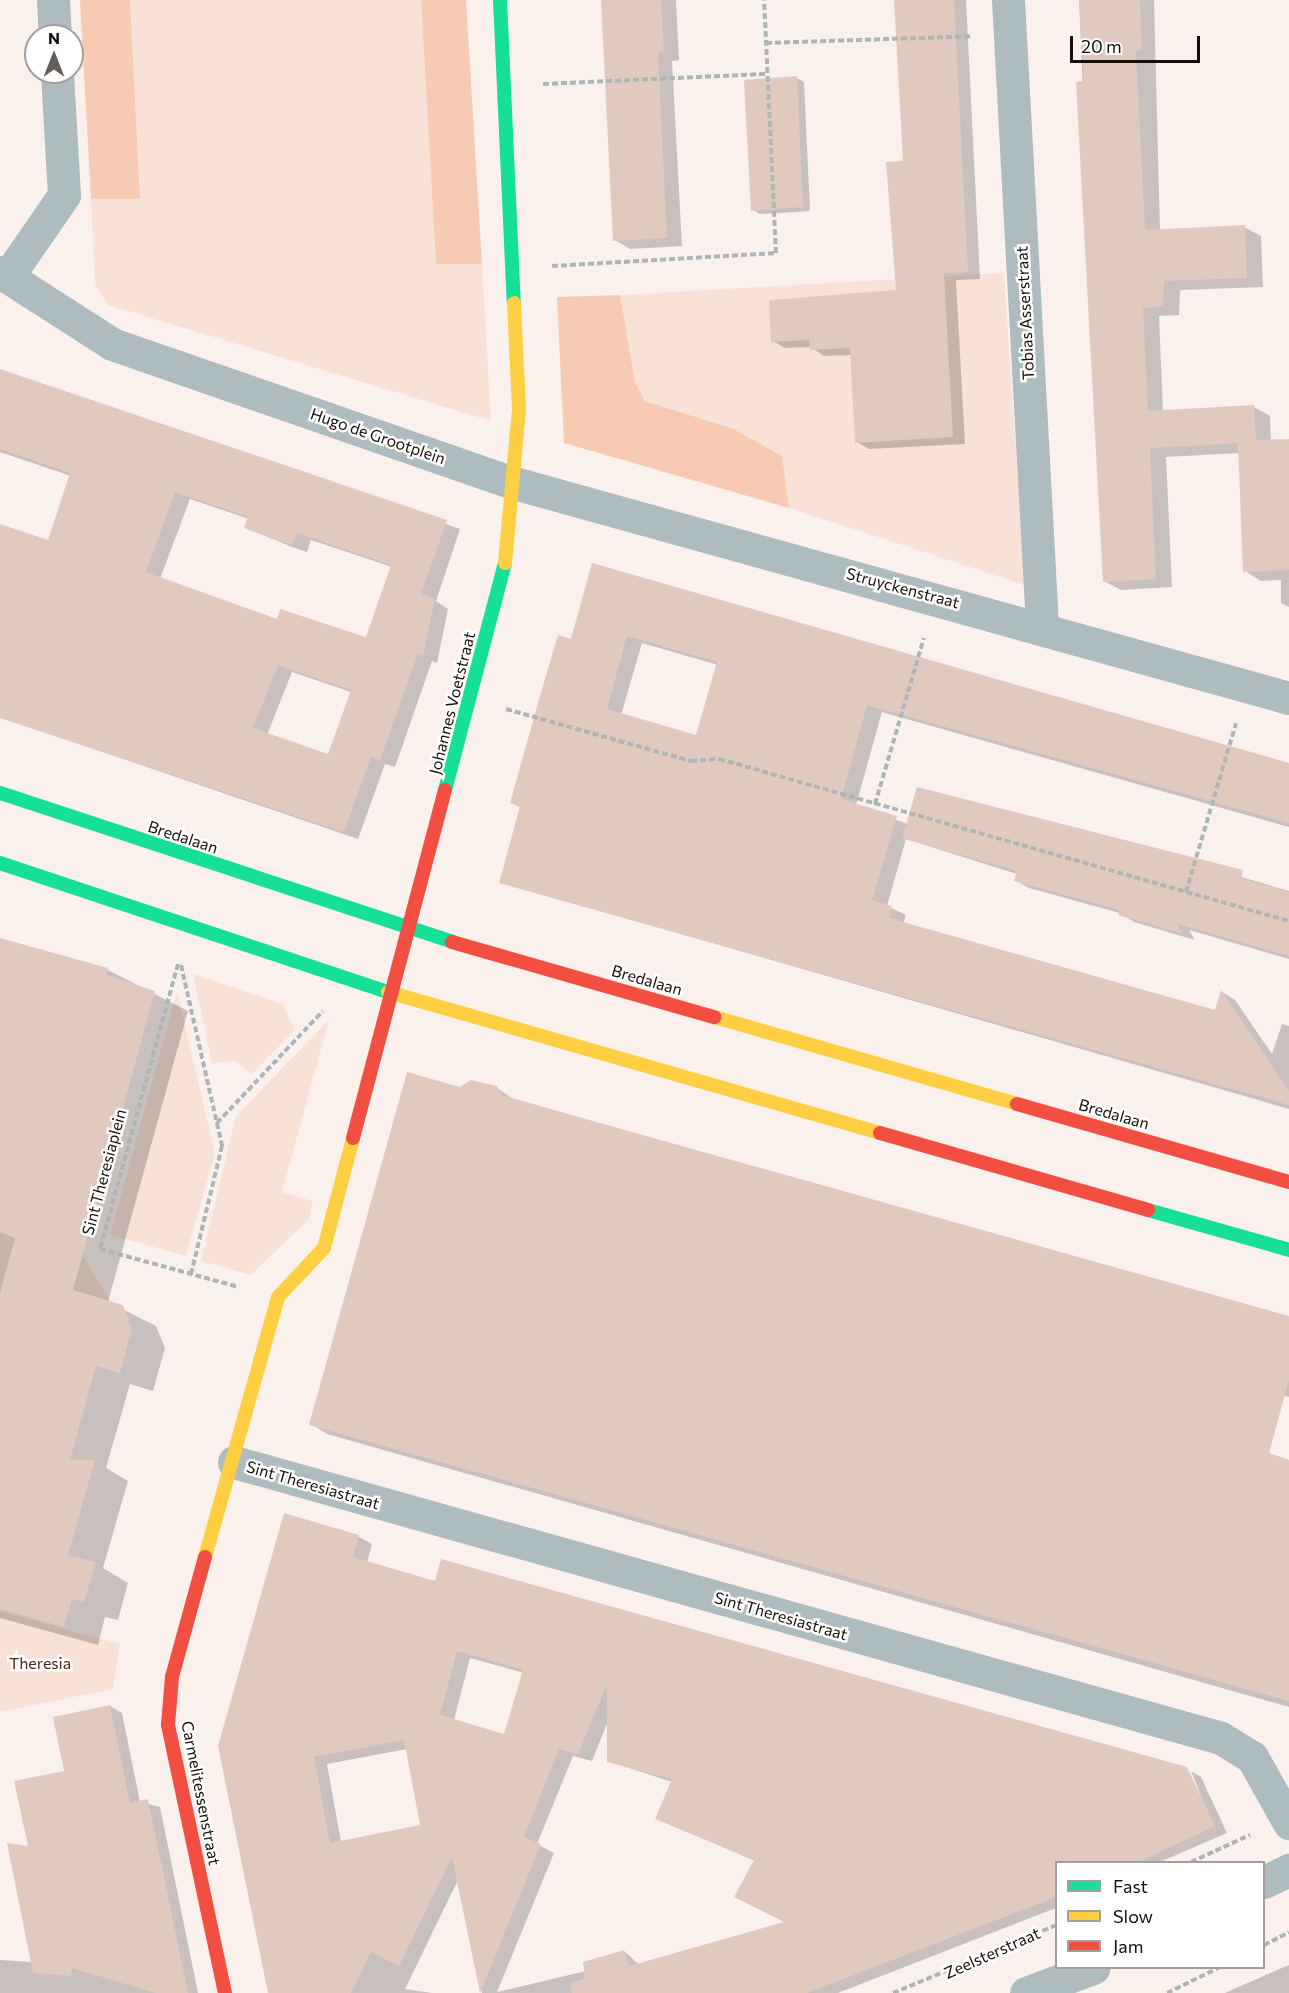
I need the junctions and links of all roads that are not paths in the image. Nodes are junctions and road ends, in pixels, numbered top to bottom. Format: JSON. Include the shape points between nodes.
{"nodes":[{"id":1,"x":52,"y":0,"type":"edge"},
{"id":2,"x":500,"y":0,"type":"edge"},
{"id":3,"x":1008,"y":0,"type":"edge"},
{"id":4,"x":54,"y":24,"type":"edge"},
{"id":5,"x":58,"y":84,"type":"edge"},
{"id":6,"x":4,"y":274,"type":"edge"},
{"id":7,"x":514,"y":483,"type":"junction"},
{"id":8,"x":1042,"y":625,"type":"junction"},
{"id":9,"x":1289,"y":698,"type":"edge"},
{"id":10,"x":0,"y":793,"type":"edge"},
{"id":11,"x":0,"y":863,"type":"edge"},
{"id":12,"x":411,"y":930,"type":"junction"},
{"id":13,"x":395,"y":994,"type":"junction"},
{"id":14,"x":1289,"y":1182,"type":"edge"},
{"id":15,"x":1289,"y":1250,"type":"edge"},
{"id":16,"x":234,"y":1462,"type":"junction"},
{"id":17,"x":1288,"y":1821,"type":"edge"},
{"id":18,"x":1289,"y":1869,"type":"edge"},
{"id":19,"x":1265,"y":1881,"type":"edge"},
{"id":20,"x":1090,"y":1969,"type":"edge"},
{"id":21,"x":225,"y":1993,"type":"edge"},
{"id":22,"x":1026,"y":1993,"type":"edge"}],
"edges":[{"from":1,"to":4,"type":"street"},
{"from":2,"to":7,"type":"street","via":[[519,409]]},
{"from":3,"to":8,"type":"street","name":"Tobias Asserstraat"},
{"from":5,"to":6,"type":"street","name":"Hugo de Grootplein","via":[[64,195]]},
{"from":6,"to":7,"type":"street","name":"Hugo de Grootplein","via":[[112,344]]},
{"from":7,"to":8,"type":"street","name":"Struyckenstraat"},
{"from":7,"to":12,"type":"street","name":"Johannes Voetstraat","via":[[510,544]]},
{"from":8,"to":9,"type":"street","name":"Struyckenstraat"},
{"from":10,"to":12,"type":"street","name":"Bredalaan"},
{"from":11,"to":13,"type":"street"},
{"from":12,"to":13,"type":"street","name":"Johannes Voetstraat"},
{"from":12,"to":14,"type":"street","name":"Bredalaan"},
{"from":13,"to":15,"type":"street"},
{"from":13,"to":16,"type":"street","via":[[324,1248],[278,1297]]},
{"from":16,"to":17,"type":"street","name":"Sint Theresiastraat","via":[[1221,1738],[1252,1756]]},
{"from":16,"to":21,"type":"street","name":"Carmelitessenstraat","via":[[172,1677],[168,1725]]},
{"from":18,"to":19,"type":"street"},
{"from":20,"to":22,"type":"street"}]}
